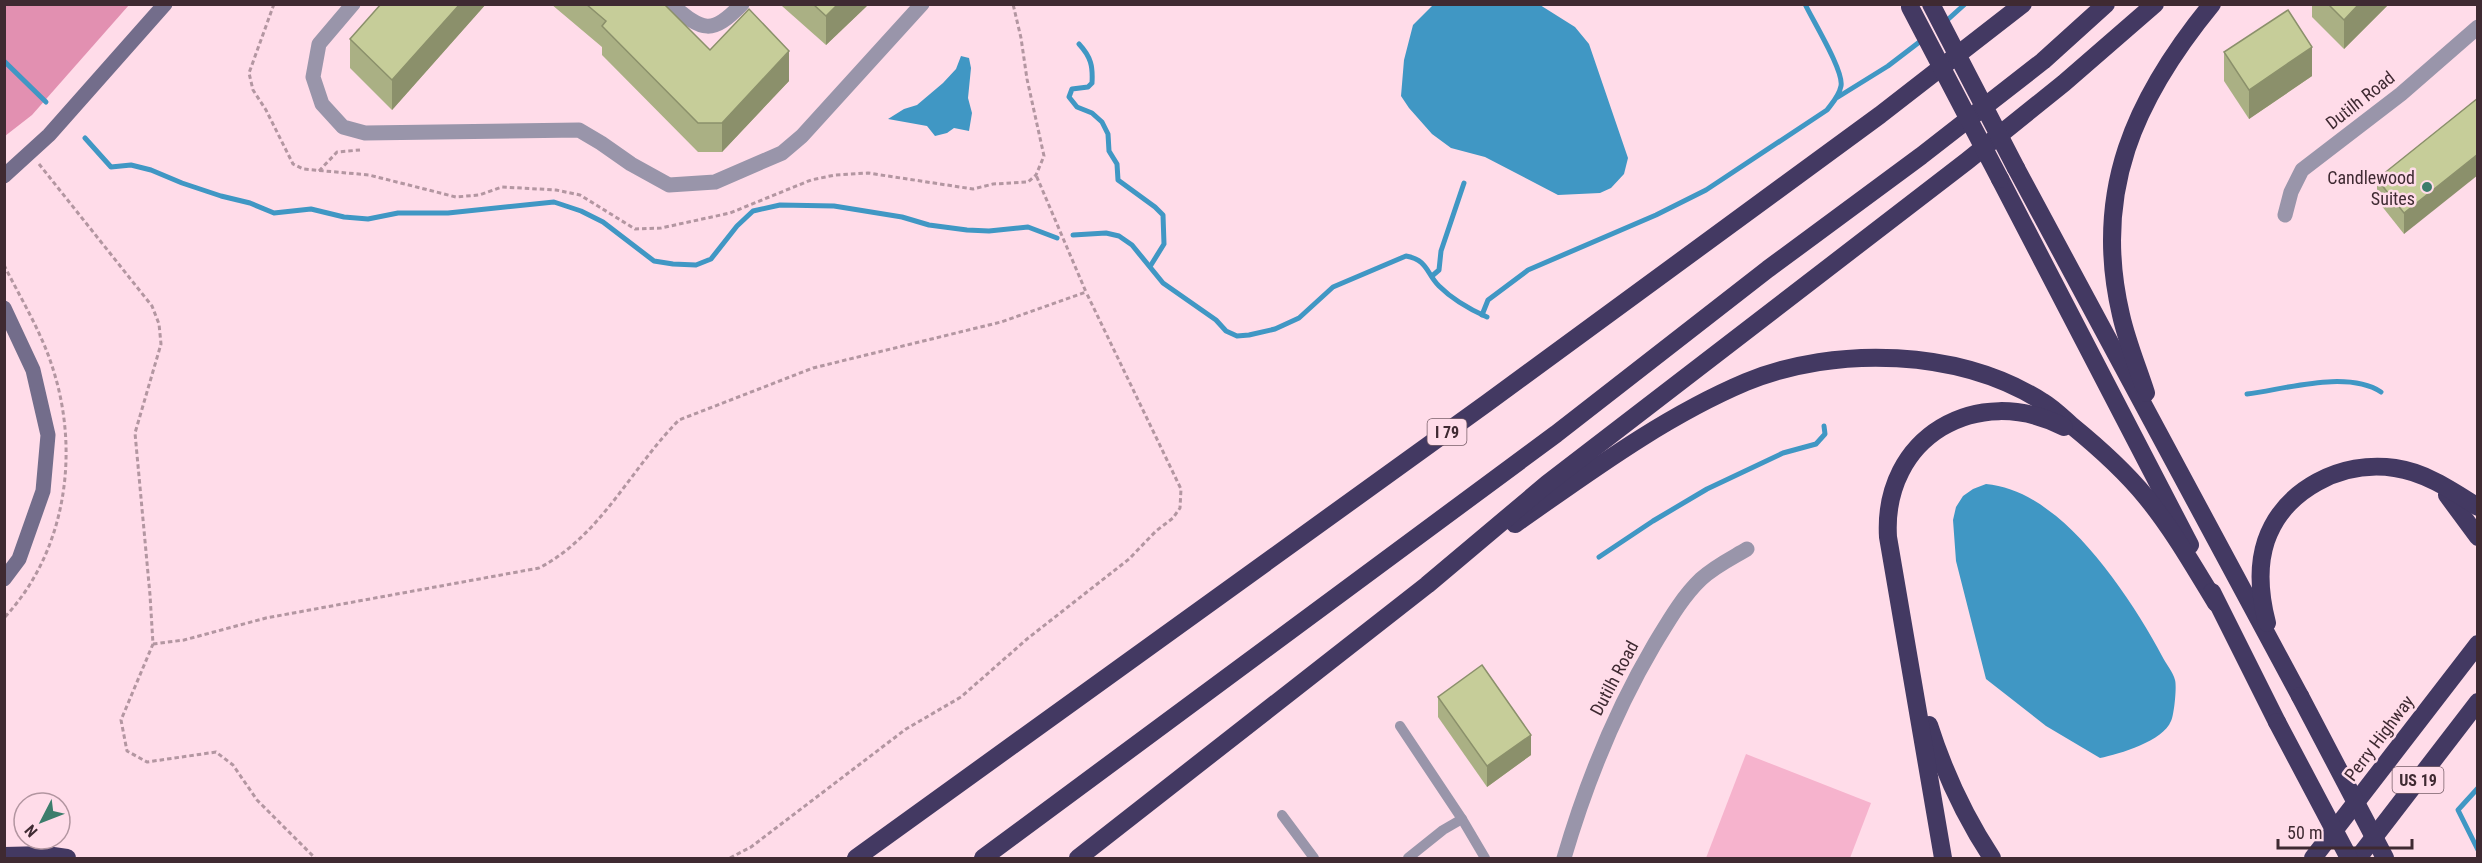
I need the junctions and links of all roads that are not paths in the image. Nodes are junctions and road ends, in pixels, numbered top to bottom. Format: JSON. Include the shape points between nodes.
{"nodes":[{"id":1,"x":165,"y":4,"type":"edge"},
{"id":2,"x":353,"y":4,"type":"edge"},
{"id":3,"x":671,"y":4,"type":"edge"},
{"id":4,"x":742,"y":4,"type":"edge"},
{"id":5,"x":922,"y":4,"type":"edge"},
{"id":6,"x":1931,"y":4,"type":"edge"},
{"id":7,"x":2023,"y":4,"type":"edge"},
{"id":8,"x":2106,"y":4,"type":"edge"},
{"id":9,"x":2155,"y":4,"type":"edge"},
{"id":10,"x":2212,"y":4,"type":"edge"},
{"id":11,"x":1910,"y":6,"type":"edge"},
{"id":12,"x":2478,"y":27,"type":"edge"},
{"id":13,"x":5,"y":176,"type":"edge"},
{"id":14,"x":2285,"y":215,"type":"dead end"},
{"id":15,"x":4,"y":308,"type":"edge"},
{"id":16,"x":2158,"y":429,"type":"junction"},
{"id":17,"x":2087,"y":439,"type":"junction"},
{"id":18,"x":2436,"y":482,"type":"junction"},
{"id":19,"x":2478,"y":507,"type":"edge"},
{"id":20,"x":2478,"y":537,"type":"edge"},
{"id":21,"x":1747,"y":549,"type":"dead end"},
{"id":22,"x":4,"y":579,"type":"edge"},
{"id":23,"x":1427,"y":585,"type":"junction"},
{"id":24,"x":2216,"y":603,"type":"junction"},
{"id":25,"x":2478,"y":644,"type":"edge"},
{"id":26,"x":1908,"y":657,"type":"junction"},
{"id":27,"x":2282,"y":661,"type":"junction"},
{"id":28,"x":2478,"y":702,"type":"edge"},
{"id":29,"x":1400,"y":726,"type":"dead end"},
{"id":30,"x":1282,"y":815,"type":"dead end"},
{"id":31,"x":1462,"y":819,"type":"junction"},
{"id":32,"x":4,"y":856,"type":"edge"},
{"id":33,"x":858,"y":856,"type":"edge"},
{"id":34,"x":67,"y":858,"type":"edge"},
{"id":35,"x":983,"y":858,"type":"edge"},
{"id":36,"x":1078,"y":858,"type":"edge"},
{"id":37,"x":1314,"y":858,"type":"edge"},
{"id":38,"x":1408,"y":858,"type":"edge"},
{"id":39,"x":1485,"y":858,"type":"edge"},
{"id":40,"x":1564,"y":858,"type":"edge"},
{"id":41,"x":1943,"y":858,"type":"edge"},
{"id":42,"x":1992,"y":858,"type":"edge"},
{"id":43,"x":2313,"y":858,"type":"edge"},
{"id":44,"x":2349,"y":858,"type":"edge"},
{"id":45,"x":2358,"y":858,"type":"edge"},
{"id":46,"x":2385,"y":858,"type":"edge"}],
"edges":[{"from":1,"to":13,"type":"street","via":[[31,153]]},
{"from":2,"to":5,"type":"street","via":[[319,44],[313,77],[322,104],[343,127],[365,133],[579,130],[669,185],[715,182],[782,153]]},
{"from":3,"to":4,"type":"street","via":[[690,20],[708,27],[723,24]]},
{"from":6,"to":16,"type":"highway","bridge":true},
{"from":7,"to":33,"type":"highway","number":"I 79","via":[[1880,115],[1487,403]]},
{"from":8,"to":35,"type":"highway","via":[[2043,61],[1556,434]]},
{"from":9,"to":23,"type":"highway","via":[[1976,154],[1556,477]]},
{"from":10,"to":16,"type":"highway","via":[[2172,56],[2144,103],[2121,167],[2114,212],[2114,279],[2121,317]]},
{"from":11,"to":24,"type":"highway","bridge":true,"via":[[2181,523]]},
{"from":12,"to":14,"type":"street","name":"Dutilh Road","via":[[2394,100],[2311,161],[2295,181]]},
{"from":15,"to":22,"type":"street","via":[[33,370],[48,435],[43,491],[19,559]]},
{"from":16,"to":27,"type":"highway"},
{"from":17,"to":23,"type":"highway","via":[[2045,403],[1984,375],[1889,358],[1844,358],[1803,365],[1728,390],[1638,441]]},
{"from":17,"to":24,"type":"highway","via":[[2146,497]]},
{"from":17,"to":26,"type":"highway","via":[[2044,418],[1993,410],[1957,418],[1917,447],[1892,489],[1887,521]]},
{"from":18,"to":19,"type":"highway"},
{"from":18,"to":20,"type":"highway"},
{"from":18,"to":27,"type":"highway","via":[[2402,469],[2364,467],[2331,475],[2290,503],[2265,542],[2260,574],[2263,608]]},
{"from":21,"to":40,"type":"street","name":"Dutilh Road","via":[[1717,566],[1692,587],[1647,656],[1598,756]]},
{"from":23,"to":36,"type":"highway"},
{"from":24,"to":44,"type":"highway","bridge":true},
{"from":25,"to":43,"type":"highway","name":"Perry Highway","number":"US 19"},
{"from":26,"to":41,"type":"highway"},
{"from":26,"to":42,"type":"highway","via":[[1952,785]]},
{"from":27,"to":46,"type":"highway","bridge":true},
{"from":28,"to":45,"type":"highway","number":"US 19"},
{"from":29,"to":31,"type":"lane"},
{"from":30,"to":37,"type":"lane"},
{"from":31,"to":38,"type":"lane"},
{"from":31,"to":39,"type":"lane"},
{"from":32,"to":34,"type":"highway"}]}
